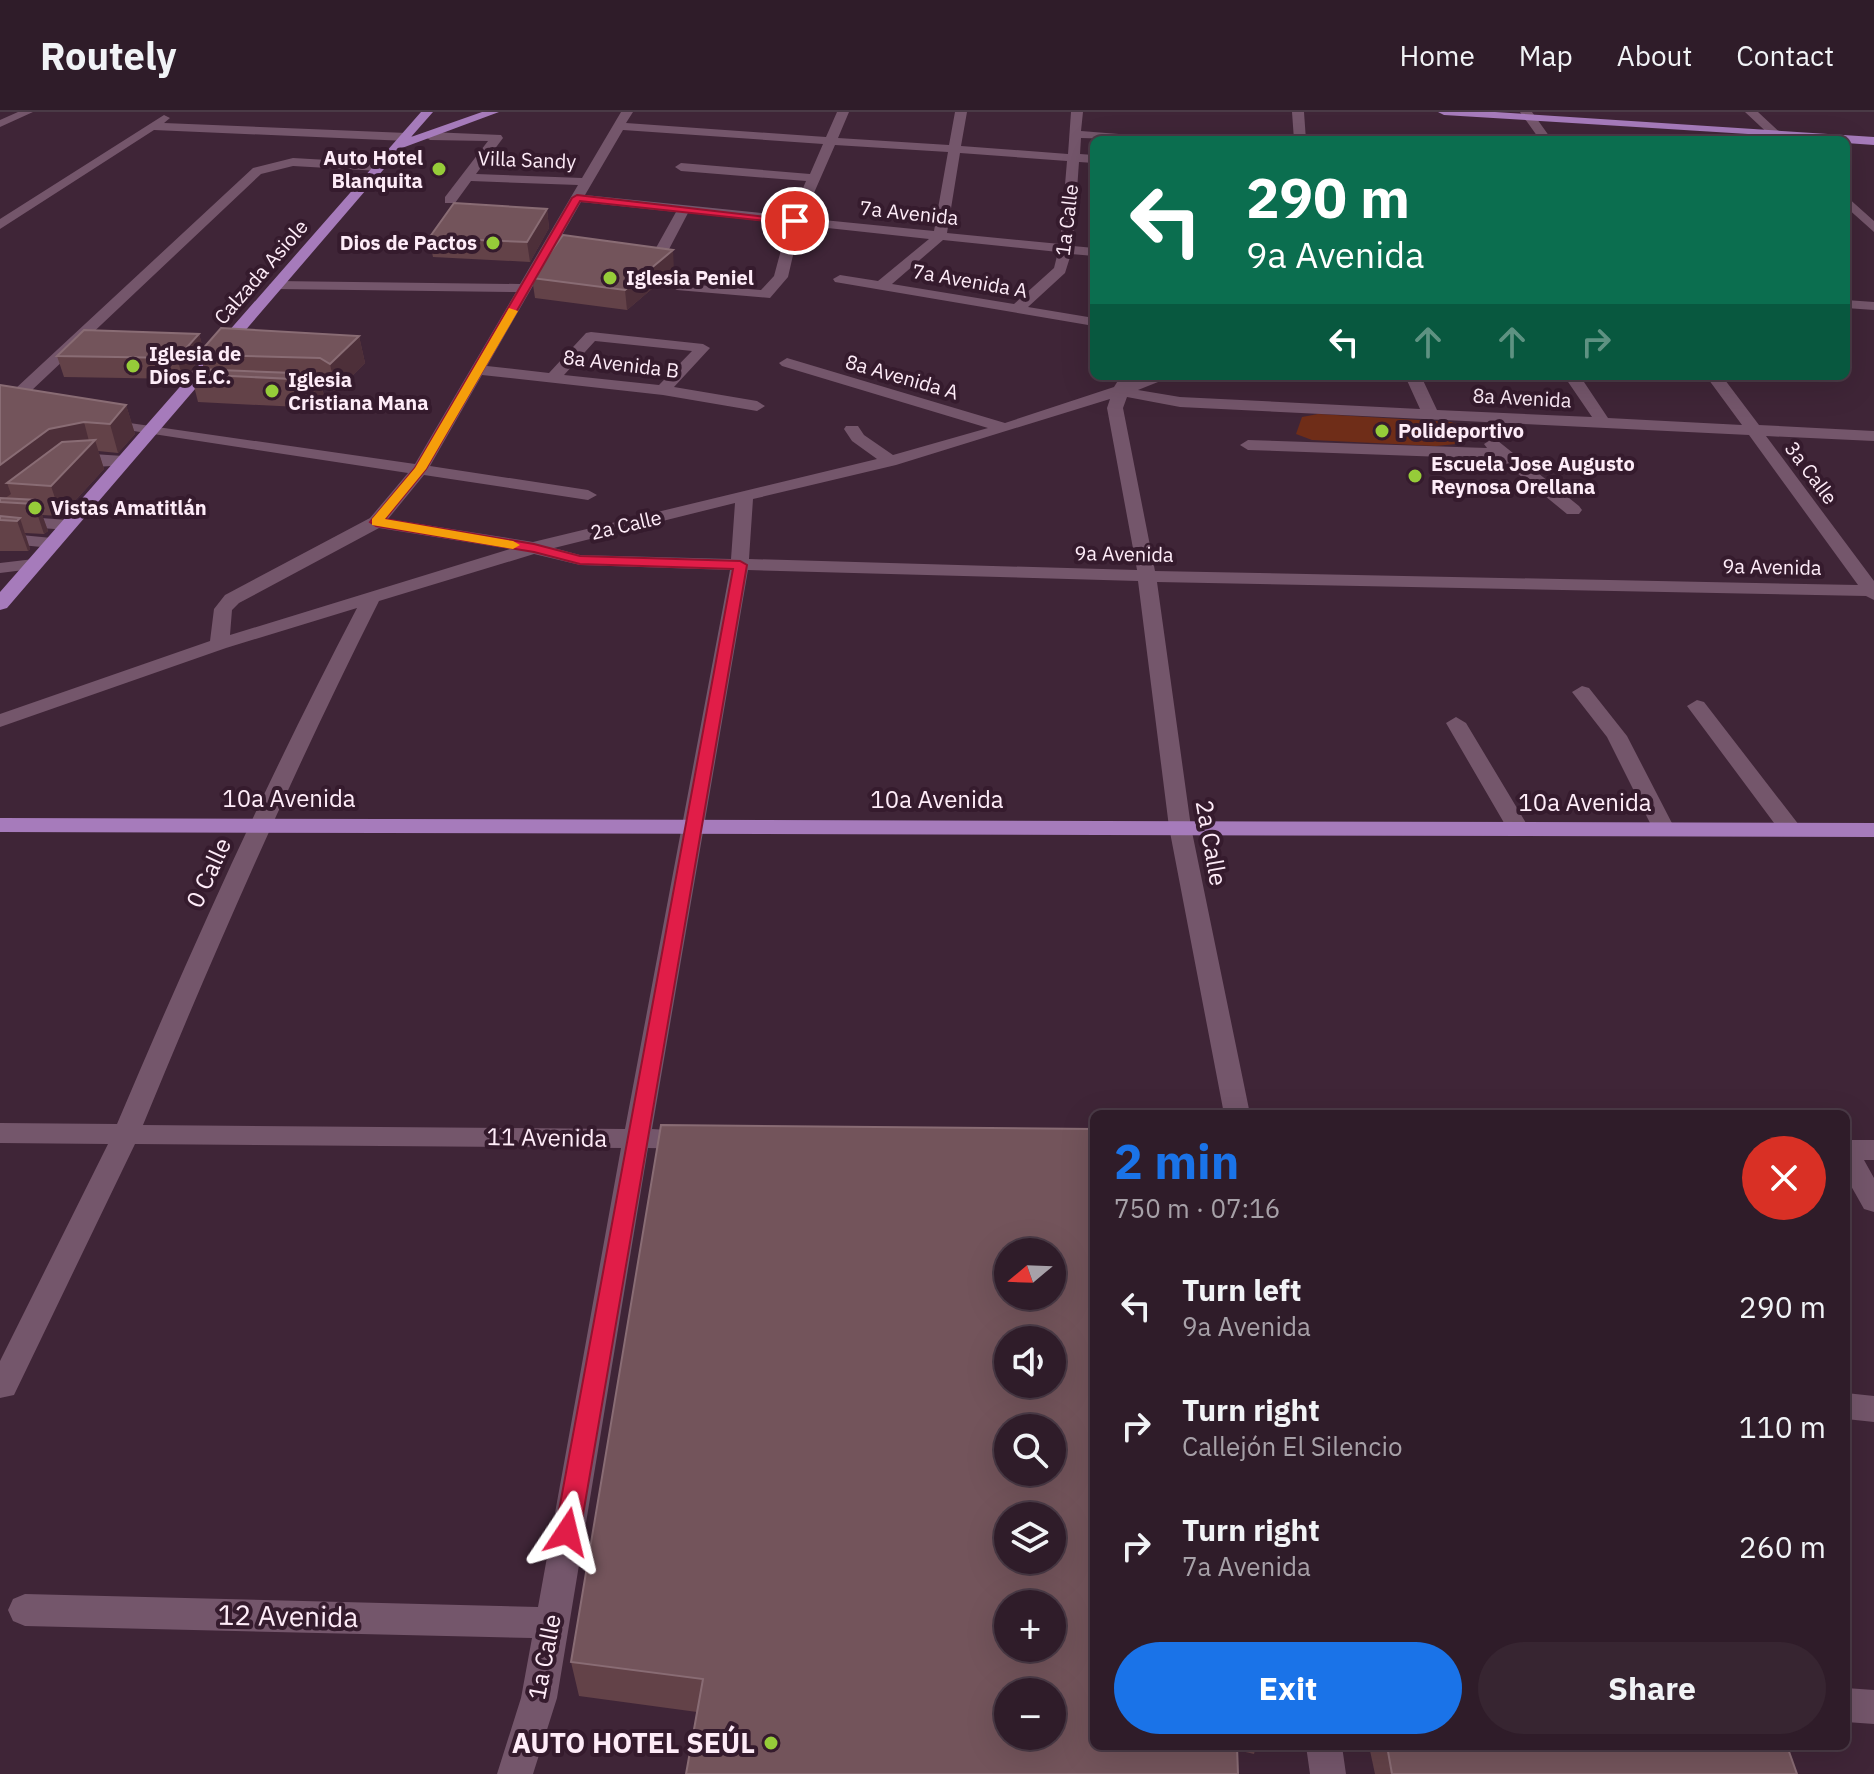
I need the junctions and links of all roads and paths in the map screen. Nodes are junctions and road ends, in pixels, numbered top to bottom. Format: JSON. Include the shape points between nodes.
{"nodes":[{"id":1,"x":27,"y":112,"type":"edge"},
{"id":2,"x":173,"y":112,"type":"edge"},
{"id":3,"x":427,"y":112,"type":"edge"},
{"id":4,"x":493,"y":112,"type":"edge"},
{"id":5,"x":843,"y":112,"type":"edge"},
{"id":6,"x":961,"y":112,"type":"edge"},
{"id":7,"x":1077,"y":112,"type":"edge"},
{"id":8,"x":1298,"y":112,"type":"edge"},
{"id":9,"x":1444,"y":112,"type":"edge"},
{"id":10,"x":1751,"y":112,"type":"edge"},
{"id":11,"x":1528,"y":115,"type":"edge"},
{"id":12,"x":623,"y":119,"type":"edge"},
{"id":13,"x":0,"y":124,"type":"edge"},
{"id":14,"x":152,"y":126,"type":"junction"},
{"id":15,"x":1075,"y":134,"type":"junction"},
{"id":16,"x":430,"y":136,"type":"junction"},
{"id":17,"x":1098,"y":136,"type":"edge"},
{"id":18,"x":1300,"y":136,"type":"edge"},
{"id":19,"x":1543,"y":136,"type":"edge"},
{"id":20,"x":1768,"y":136,"type":"edge"},
{"id":21,"x":1778,"y":136,"type":"edge"},
{"id":22,"x":1850,"y":140,"type":"edge"},
{"id":23,"x":830,"y":141,"type":"junction"},
{"id":24,"x":1874,"y":141,"type":"edge"},
{"id":25,"x":403,"y":142,"type":"junction"},
{"id":26,"x":955,"y":149,"type":"junction"},
{"id":27,"x":1074,"y":158,"type":"junction"},
{"id":28,"x":1090,"y":159,"type":"edge"},
{"id":29,"x":380,"y":167,"type":"junction"},
{"id":30,"x":681,"y":167,"type":"dead end"},
{"id":31,"x":467,"y":177,"type":"junction"},
{"id":32,"x":814,"y":178,"type":"junction"},
{"id":33,"x":586,"y":182,"type":"junction"},
{"id":34,"x":577,"y":198,"type":"junction"},
{"id":35,"x":450,"y":200,"type":"dead end"},
{"id":36,"x":684,"y":209,"type":"junction"},
{"id":37,"x":1852,"y":212,"type":"edge"},
{"id":38,"x":1874,"y":213,"type":"edge"},
{"id":39,"x":795,"y":221,"type":"junction"},
{"id":40,"x":0,"y":225,"type":"edge"},
{"id":41,"x":1874,"y":228,"type":"edge"},
{"id":42,"x":940,"y":236,"type":"junction"},
{"id":43,"x":1066,"y":249,"type":"junction"},
{"id":44,"x":1090,"y":252,"type":"edge"},
{"id":45,"x":659,"y":255,"type":"edge"},
{"id":46,"x":840,"y":279,"type":"dead end"},
{"id":47,"x":276,"y":285,"type":"junction"},
{"id":48,"x":677,"y":286,"type":"dead end"},
{"id":49,"x":881,"y":286,"type":"junction"},
{"id":50,"x":526,"y":288,"type":"junction"},
{"id":51,"x":1850,"y":304,"type":"edge"},
{"id":52,"x":1874,"y":306,"type":"edge"},
{"id":53,"x":1017,"y":309,"type":"junction"},
{"id":54,"x":1090,"y":321,"type":"edge"},
{"id":55,"x":787,"y":363,"type":"dead end"},
{"id":56,"x":479,"y":370,"type":"junction"},
{"id":57,"x":553,"y":378,"type":"junction"},
{"id":58,"x":1144,"y":380,"type":"edge"},
{"id":59,"x":1415,"y":380,"type":"edge"},
{"id":60,"x":1575,"y":380,"type":"edge"},
{"id":61,"x":1717,"y":380,"type":"edge"},
{"id":62,"x":1123,"y":384,"type":"edge"},
{"id":63,"x":184,"y":390,"type":"junction"},
{"id":64,"x":208,"y":390,"type":"edge"},
{"id":65,"x":663,"y":390,"type":"junction"},
{"id":66,"x":9,"y":406,"type":"edge"},
{"id":67,"x":757,"y":406,"type":"dead end"},
{"id":68,"x":1268,"y":406,"type":"junction"},
{"id":69,"x":1431,"y":415,"type":"junction"},
{"id":70,"x":79,"y":417,"type":"edge"},
{"id":71,"x":1459,"y":417,"type":"junction"},
{"id":72,"x":1605,"y":425,"type":"junction"},
{"id":73,"x":151,"y":428,"type":"junction"},
{"id":74,"x":1005,"y":428,"type":"junction"},
{"id":75,"x":852,"y":429,"type":"dead end"},
{"id":76,"x":1751,"y":429,"type":"junction"},
{"id":77,"x":1874,"y":436,"type":"edge"},
{"id":78,"x":1248,"y":445,"type":"dead end"},
{"id":79,"x":1302,"y":447,"type":"junction"},
{"id":80,"x":1504,"y":454,"type":"junction"},
{"id":81,"x":123,"y":461,"type":"junction"},
{"id":82,"x":890,"y":461,"type":"junction"},
{"id":83,"x":420,"y":469,"type":"junction"},
{"id":84,"x":55,"y":472,"type":"edge"},
{"id":85,"x":588,"y":495,"type":"dead end"},
{"id":86,"x":744,"y":497,"type":"junction"},
{"id":87,"x":1573,"y":510,"type":"dead end"},
{"id":88,"x":4,"y":513,"type":"edge"},
{"id":89,"x":376,"y":522,"type":"junction"},
{"id":90,"x":68,"y":525,"type":"junction"},
{"id":91,"x":0,"y":538,"type":"edge"},
{"id":92,"x":52,"y":543,"type":"junction"},
{"id":93,"x":534,"y":548,"type":"junction"},
{"id":94,"x":34,"y":564,"type":"junction"},
{"id":95,"x":740,"y":565,"type":"junction"},
{"id":96,"x":0,"y":568,"type":"edge"},
{"id":97,"x":1147,"y":576,"type":"junction"},
{"id":98,"x":1873,"y":592,"type":"edge"},
{"id":99,"x":372,"y":597,"type":"junction"},
{"id":100,"x":0,"y":604,"type":"edge"},
{"id":101,"x":219,"y":644,"type":"junction"},
{"id":102,"x":1582,"y":692,"type":"dead end"},
{"id":103,"x":1697,"y":706,"type":"dead end"},
{"id":104,"x":0,"y":721,"type":"edge"},
{"id":105,"x":1456,"y":723,"type":"dead end"},
{"id":106,"x":261,"y":824,"type":"junction"},
{"id":107,"x":0,"y":825,"type":"edge"},
{"id":108,"x":691,"y":826,"type":"junction"},
{"id":109,"x":1180,"y":827,"type":"junction"},
{"id":110,"x":1518,"y":828,"type":"junction"},
{"id":111,"x":1664,"y":829,"type":"junction"},
{"id":112,"x":1791,"y":830,"type":"junction"},
{"id":113,"x":1874,"y":830,"type":"edge"},
{"id":114,"x":1236,"y":1110,"type":"edge"},
{"id":115,"x":0,"y":1133,"type":"edge"},
{"id":116,"x":126,"y":1134,"type":"junction"},
{"id":117,"x":636,"y":1139,"type":"junction"},
{"id":118,"x":715,"y":1140,"type":"edge"},
{"id":119,"x":1874,"y":1150,"type":"edge"},
{"id":120,"x":1850,"y":1151,"type":"edge"},
{"id":121,"x":1850,"y":1158,"type":"edge"},
{"id":122,"x":1874,"y":1202,"type":"edge"},
{"id":123,"x":3,"y":1386,"type":"dead end"},
{"id":124,"x":1850,"y":1406,"type":"edge"},
{"id":125,"x":1874,"y":1409,"type":"edge"},
{"id":126,"x":25,"y":1610,"type":"dead end"},
{"id":127,"x":551,"y":1623,"type":"junction"},
{"id":128,"x":1850,"y":1705,"type":"edge"},
{"id":129,"x":1874,"y":1707,"type":"edge"},
{"id":130,"x":1325,"y":1750,"type":"edge"},
{"id":131,"x":515,"y":1774,"type":"edge"},
{"id":132,"x":1328,"y":1774,"type":"edge"}],
"edges":[{"from":1,"to":13,"type":"street"},
{"from":2,"to":14,"type":"street"},
{"from":3,"to":25,"type":"main road","name":"Calzada Asiole"},
{"from":4,"to":16,"type":"main road"},
{"from":5,"to":23,"type":"street"},
{"from":6,"to":26,"type":"street"},
{"from":7,"to":15,"type":"street","name":"1a Calle"},
{"from":8,"to":18,"type":"street"},
{"from":9,"to":11,"type":"main road"},
{"from":10,"to":21,"type":"street"},
{"from":11,"to":19,"type":"street"},
{"from":11,"to":20,"type":"main road"},
{"from":12,"to":23,"type":"street"},
{"from":12,"to":33,"type":"street"},
{"from":14,"to":25,"type":"street"},
{"from":14,"to":40,"type":"street"},
{"from":15,"to":17,"type":"street"},
{"from":15,"to":27,"type":"street","name":"1a Calle"},
{"from":16,"to":25,"type":"main road"},
{"from":16,"to":31,"type":"street","name":"Villa Sandy","via":[[497,138]]},
{"from":22,"to":24,"type":"main road"},
{"from":23,"to":26,"type":"street"},
{"from":23,"to":32,"type":"street"},
{"from":25,"to":29,"type":"main road","name":"Calzada Asiole"},
{"from":26,"to":27,"type":"street"},
{"from":26,"to":42,"type":"street"},
{"from":27,"to":28,"type":"street"},
{"from":27,"to":43,"type":"street","name":"1a Calle","via":[[1076,200]]},
{"from":29,"to":47,"type":"main road","name":"Calzada Asiole"},
{"from":29,"to":66,"type":"street","via":[[293,162],[257,171]]},
{"from":30,"to":32,"type":"street"},
{"from":31,"to":33,"type":"street","name":"Villa Sandy"},
{"from":31,"to":35,"type":"street","name":"Villa Sandy"},
{"from":32,"to":39,"type":"street"},
{"from":33,"to":34,"type":"street"},
{"from":34,"to":36,"type":"street","name":"7a Avenida"},
{"from":34,"to":50,"type":"street"},
{"from":36,"to":39,"type":"street","name":"7a Avenida"},
{"from":36,"to":45,"type":"street"},
{"from":37,"to":38,"type":"street"},
{"from":37,"to":41,"type":"street"},
{"from":39,"to":42,"type":"street","name":"7a Avenida"},
{"from":39,"to":48,"type":"street","via":[[781,277],[765,295]]},
{"from":42,"to":43,"type":"street","name":"7a Avenida"},
{"from":42,"to":49,"type":"street"},
{"from":43,"to":44,"type":"street","name":"7a Avenida"},
{"from":43,"to":53,"type":"street","name":"1a Calle","via":[[1060,270]]},
{"from":46,"to":49,"type":"street","name":"7a Avenida A"},
{"from":47,"to":50,"type":"street"},
{"from":47,"to":63,"type":"main road","name":"Calzada Asiole"},
{"from":49,"to":53,"type":"street","name":"7a Avenida A"},
{"from":50,"to":56,"type":"street"},
{"from":51,"to":52,"type":"street"},
{"from":53,"to":54,"type":"street","name":"7a Avenida A"},
{"from":55,"to":74,"type":"street","name":"8a Avenida A"},
{"from":56,"to":57,"type":"street","name":"8a Avenida B"},
{"from":56,"to":83,"type":"street"},
{"from":57,"to":65,"type":"street","name":"8a Avenida B"},
{"from":57,"to":65,"type":"street","via":[[591,336],[703,348]]},
{"from":58,"to":62,"type":"street"},
{"from":59,"to":69,"type":"street"},
{"from":60,"to":72,"type":"street"},
{"from":61,"to":76,"type":"street","name":"3a Calle"},
{"from":62,"to":68,"type":"street","name":"8a Avenida","via":[[1161,400]]},
{"from":62,"to":74,"type":"street","name":"2a Calle"},
{"from":62,"to":97,"type":"street","name":"2a Calle","via":[[1115,408]]},
{"from":63,"to":64,"type":"street"},
{"from":63,"to":73,"type":"main road","name":"Calzada Asiole"},
{"from":65,"to":67,"type":"street","name":"8a Avenida B"},
{"from":68,"to":69,"type":"street","name":"8a Avenida"},
{"from":68,"to":79,"type":"street"},
{"from":69,"to":71,"type":"street","name":"8a Avenida"},
{"from":70,"to":73,"type":"street"},
{"from":71,"to":72,"type":"street","name":"8a Avenida"},
{"from":71,"to":80,"type":"street"},
{"from":72,"to":76,"type":"street","name":"8a Avenida"},
{"from":73,"to":81,"type":"main road","name":"Calzada Asiole"},
{"from":73,"to":83,"type":"street"},
{"from":74,"to":82,"type":"street","name":"2a Calle"},
{"from":75,"to":82,"type":"street"},
{"from":76,"to":77,"type":"street","name":"8a Avenida"},
{"from":76,"to":98,"type":"street","name":"3a Calle"},
{"from":78,"to":79,"type":"street"},
{"from":79,"to":80,"type":"street"},
{"from":80,"to":87,"type":"street"},
{"from":81,"to":84,"type":"street","via":[[83,459]]},
{"from":81,"to":90,"type":"main road","name":"Calzada Asiole"},
{"from":82,"to":86,"type":"street","name":"2a Calle"},
{"from":83,"to":85,"type":"street"},
{"from":83,"to":89,"type":"street"},
{"from":86,"to":93,"type":"street","name":"2a Calle"},
{"from":86,"to":95,"type":"street","name":"1a Calle"},
{"from":88,"to":90,"type":"street"},
{"from":89,"to":93,"type":"street","name":"9a Avenida"},
{"from":89,"to":101,"type":"street","via":[[232,599],[223,609]]},
{"from":90,"to":92,"type":"main road","name":"Calzada Asiole"},
{"from":91,"to":92,"type":"street"},
{"from":92,"to":94,"type":"main road","name":"Calzada Asiole"},
{"from":93,"to":95,"type":"street","name":"9a Avenida","via":[[580,560]]},
{"from":93,"to":99,"type":"street","name":"2a Calle"},
{"from":94,"to":96,"type":"street"},
{"from":94,"to":100,"type":"main road","name":"Calzada Asiole"},
{"from":95,"to":97,"type":"street","name":"9a Avenida"},
{"from":95,"to":108,"type":"street","name":"1a Calle"},
{"from":97,"to":98,"type":"street","name":"9a Avenida"},
{"from":97,"to":109,"type":"street","name":"2a Calle"},
{"from":99,"to":101,"type":"street","name":"2a Calle"},
{"from":99,"to":106,"type":"street","name":"0 Calle"},
{"from":101,"to":104,"type":"street","name":"2a Calle"},
{"from":102,"to":111,"type":"street","via":[[1617,736]]},
{"from":103,"to":112,"type":"street"},
{"from":105,"to":110,"type":"street"},
{"from":106,"to":107,"type":"main road","name":"10a Avenida"},
{"from":106,"to":108,"type":"main road","name":"10a Avenida"},
{"from":106,"to":116,"type":"street","name":"0 Calle"},
{"from":108,"to":109,"type":"main road","name":"10a Avenida"},
{"from":108,"to":117,"type":"street","name":"1a Calle"},
{"from":109,"to":110,"type":"main road","name":"10a Avenida"},
{"from":109,"to":114,"type":"street","name":"2a Calle"},
{"from":110,"to":111,"type":"main road","name":"10a Avenida"},
{"from":111,"to":112,"type":"main road","name":"10a Avenida"},
{"from":112,"to":113,"type":"main road","name":"10a Avenida"},
{"from":115,"to":116,"type":"street","name":"11 Avenida"},
{"from":116,"to":117,"type":"street","name":"11 Avenida"},
{"from":116,"to":123,"type":"street","name":"0 Calle"},
{"from":117,"to":118,"type":"street","name":"11 Avenida"},
{"from":117,"to":127,"type":"street","name":"1a Calle"},
{"from":119,"to":120,"type":"street"},
{"from":121,"to":122,"type":"street"},
{"from":124,"to":125,"type":"street"},
{"from":126,"to":127,"type":"street","name":"12 Avenida"},
{"from":127,"to":131,"type":"street","name":"1a Calle","via":[[539,1698]]},
{"from":128,"to":129,"type":"street"},
{"from":130,"to":132,"type":"street"}]}
